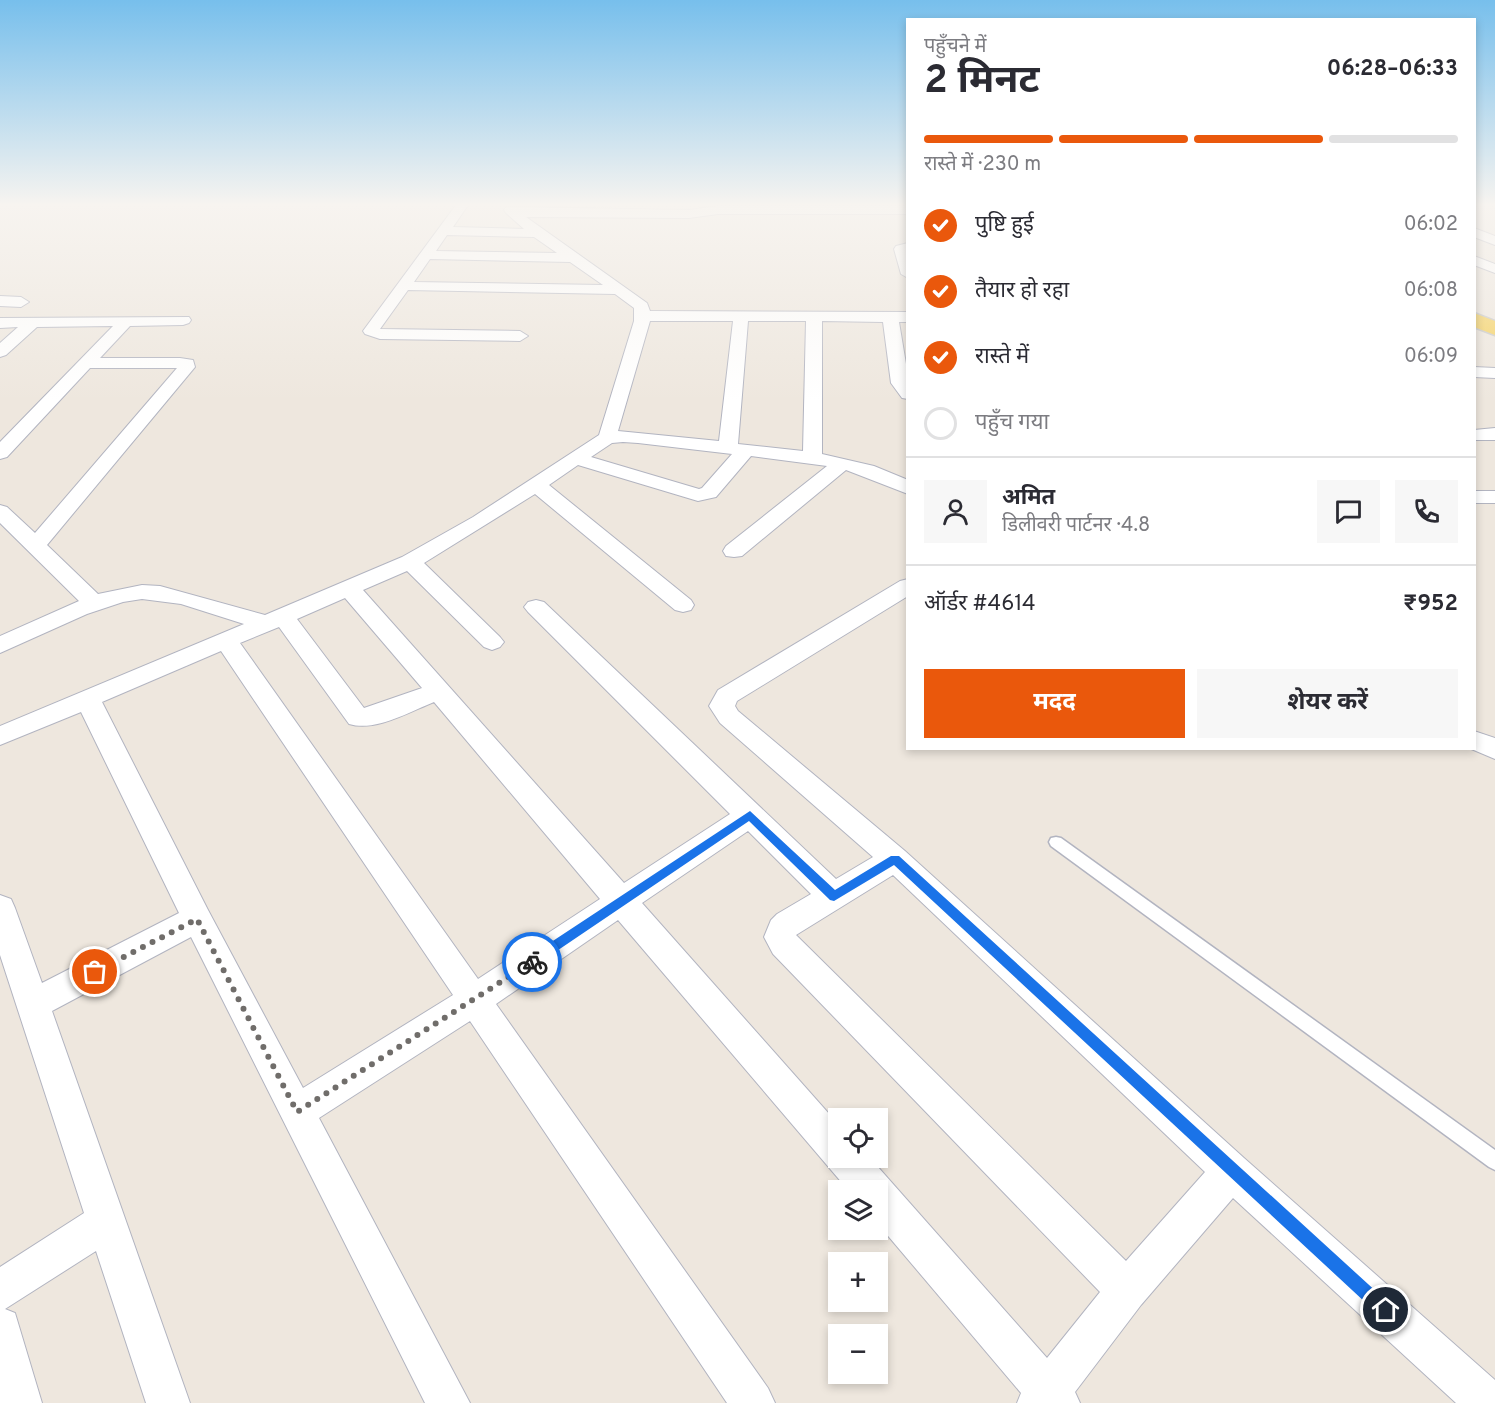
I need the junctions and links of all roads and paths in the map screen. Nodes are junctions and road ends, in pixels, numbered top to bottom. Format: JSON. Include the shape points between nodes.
{"nodes":[{"id":1,"x":415,"y":270,"type":"edge"},
{"id":2,"x":592,"y":270,"type":"edge"},
{"id":3,"x":403,"y":286,"type":"junction"},
{"id":4,"x":620,"y":290,"type":"junction"},
{"id":5,"x":0,"y":301,"type":"edge"},
{"id":6,"x":21,"y":302,"type":"dead end"},
{"id":7,"x":643,"y":316,"type":"junction"},
{"id":8,"x":741,"y":316,"type":"junction"},
{"id":9,"x":813,"y":316,"type":"junction"},
{"id":10,"x":899,"y":317,"type":"edge"},
{"id":11,"x":183,"y":320,"type":"dead end"},
{"id":12,"x":1476,"y":320,"type":"edge"},
{"id":13,"x":126,"y":321,"type":"junction"},
{"id":14,"x":0,"y":323,"type":"edge"},
{"id":15,"x":32,"y":323,"type":"junction"},
{"id":16,"x":1495,"y":329,"type":"edge"},
{"id":17,"x":520,"y":336,"type":"dead end"},
{"id":18,"x":0,"y":352,"type":"edge"},
{"id":19,"x":87,"y":363,"type":"junction"},
{"id":20,"x":1476,"y":372,"type":"edge"},
{"id":21,"x":1495,"y":373,"type":"edge"},
{"id":22,"x":906,"y":391,"type":"edge"},
{"id":23,"x":607,"y":438,"type":"junction"},
{"id":24,"x":737,"y":449,"type":"junction"},
{"id":25,"x":0,"y":453,"type":"edge"},
{"id":26,"x":574,"y":458,"type":"junction"},
{"id":27,"x":812,"y":458,"type":"junction"},
{"id":28,"x":843,"y":463,"type":"junction"},
{"id":29,"x":536,"y":484,"type":"junction"},
{"id":30,"x":906,"y":488,"type":"edge"},
{"id":31,"x":1476,"y":497,"type":"edge"},
{"id":32,"x":1495,"y":497,"type":"edge"},
{"id":33,"x":0,"y":511,"type":"edge"},
{"id":34,"x":36,"y":545,"type":"junction"},
{"id":35,"x":734,"y":551,"type":"dead end"},
{"id":36,"x":410,"y":562,"type":"junction"},
{"id":37,"x":906,"y":587,"type":"edge"},
{"id":38,"x":350,"y":589,"type":"junction"},
{"id":39,"x":95,"y":604,"type":"junction"},
{"id":40,"x":683,"y":605,"type":"dead end"},
{"id":41,"x":536,"y":607,"type":"dead end"},
{"id":42,"x":275,"y":619,"type":"junction"},
{"id":43,"x":226,"y":641,"type":"junction"},
{"id":44,"x":492,"y":642,"type":"dead end"},
{"id":45,"x":0,"y":645,"type":"edge"},
{"id":46,"x":438,"y":691,"type":"junction"},
{"id":47,"x":88,"y":699,"type":"junction"},
{"id":48,"x":0,"y":736,"type":"edge"},
{"id":49,"x":1476,"y":741,"type":"edge"},
{"id":50,"x":1495,"y":749,"type":"edge"},
{"id":51,"x":750,"y":815,"type":"junction"},
{"id":52,"x":1056,"y":842,"type":"dead end"},
{"id":53,"x":895,"y":859,"type":"junction"},
{"id":54,"x":834,"y":897,"type":"junction"},
{"id":55,"x":621,"y":901,"type":"junction"},
{"id":56,"x":0,"y":908,"type":"edge"},
{"id":57,"x":197,"y":919,"type":"junction"},
{"id":58,"x":474,"y":1000,"type":"junction"},
{"id":59,"x":33,"y":1004,"type":"junction"},
{"id":60,"x":297,"y":1112,"type":"junction"},
{"id":61,"x":828,"y":1139,"type":"edge"},
{"id":62,"x":1495,"y":1161,"type":"edge"},
{"id":63,"x":854,"y":1168,"type":"edge"},
{"id":64,"x":1231,"y":1171,"type":"junction"},
{"id":65,"x":864,"y":1180,"type":"edge"},
{"id":66,"x":888,"y":1207,"type":"edge"},
{"id":67,"x":107,"y":1221,"type":"junction"},
{"id":68,"x":0,"y":1291,"type":"edge"},
{"id":69,"x":1127,"y":1291,"type":"junction"},
{"id":70,"x":0,"y":1328,"type":"edge"},
{"id":71,"x":1049,"y":1399,"type":"edge"},
{"id":72,"x":20,"y":1403,"type":"edge"},
{"id":73,"x":168,"y":1403,"type":"edge"},
{"id":74,"x":448,"y":1403,"type":"edge"},
{"id":75,"x":753,"y":1403,"type":"edge"},
{"id":76,"x":1488,"y":1403,"type":"edge"}],
"edges":[{"from":1,"to":3,"type":"street"},
{"from":2,"to":4,"type":"street"},
{"from":3,"to":4,"type":"street"},
{"from":3,"to":17,"type":"street","via":[[373,333]]},
{"from":4,"to":7,"type":"street","via":[[642,306]]},
{"from":5,"to":6,"type":"street"},
{"from":7,"to":8,"type":"street"},
{"from":7,"to":23,"type":"street"},
{"from":8,"to":9,"type":"street"},
{"from":8,"to":24,"type":"street"},
{"from":9,"to":10,"type":"street"},
{"from":9,"to":27,"type":"street"},
{"from":10,"to":22,"type":"street","via":[[900,383]]},
{"from":11,"to":13,"type":"street"},
{"from":12,"to":16,"type":"main road"},
{"from":13,"to":15,"type":"street"},
{"from":13,"to":19,"type":"street"},
{"from":14,"to":15,"type":"street"},
{"from":15,"to":18,"type":"street"},
{"from":19,"to":25,"type":"street"},
{"from":19,"to":34,"type":"street","via":[[180,363],[187,367]]},
{"from":20,"to":21,"type":"street"},
{"from":23,"to":24,"type":"street","via":[[623,436]]},
{"from":23,"to":26,"type":"street"},
{"from":24,"to":26,"type":"street","via":[[709,493],[698,495]]},
{"from":24,"to":27,"type":"street"},
{"from":26,"to":29,"type":"street"},
{"from":27,"to":28,"type":"street"},
{"from":28,"to":30,"type":"street"},
{"from":28,"to":35,"type":"street"},
{"from":29,"to":36,"type":"street"},
{"from":29,"to":40,"type":"street"},
{"from":31,"to":32,"type":"street"},
{"from":33,"to":34,"type":"street"},
{"from":34,"to":39,"type":"street"},
{"from":36,"to":38,"type":"street"},
{"from":36,"to":44,"type":"street"},
{"from":37,"to":53,"type":"street","via":[[727,696],[722,706],[729,717]]},
{"from":38,"to":42,"type":"street"},
{"from":38,"to":46,"type":"street"},
{"from":39,"to":42,"type":"street","via":[[122,595],[159,593]]},
{"from":39,"to":45,"type":"street"},
{"from":41,"to":51,"type":"street"},
{"from":42,"to":43,"type":"street"},
{"from":42,"to":46,"type":"street","via":[[358,718]]},
{"from":43,"to":47,"type":"street"},
{"from":43,"to":58,"type":"street"},
{"from":46,"to":55,"type":"street"},
{"from":47,"to":48,"type":"street"},
{"from":47,"to":57,"type":"street"},
{"from":49,"to":50,"type":"street"},
{"from":51,"to":54,"type":"street"},
{"from":51,"to":55,"type":"street"},
{"from":52,"to":62,"type":"lane"},
{"from":53,"to":54,"type":"street"},
{"from":53,"to":64,"type":"street"},
{"from":54,"to":69,"type":"street","via":[[782,928],[780,937],[784,944]]},
{"from":55,"to":58,"type":"street"},
{"from":55,"to":61,"type":"street"},
{"from":56,"to":59,"type":"street"},
{"from":57,"to":59,"type":"street"},
{"from":57,"to":60,"type":"street"},
{"from":58,"to":60,"type":"street"},
{"from":58,"to":75,"type":"street"},
{"from":59,"to":67,"type":"street"},
{"from":60,"to":74,"type":"street"},
{"from":63,"to":65,"type":"street"},
{"from":64,"to":69,"type":"street"},
{"from":64,"to":76,"type":"street"},
{"from":66,"to":71,"type":"street"},
{"from":67,"to":68,"type":"street"},
{"from":67,"to":73,"type":"street"},
{"from":69,"to":71,"type":"street"},
{"from":70,"to":72,"type":"street"}]}
